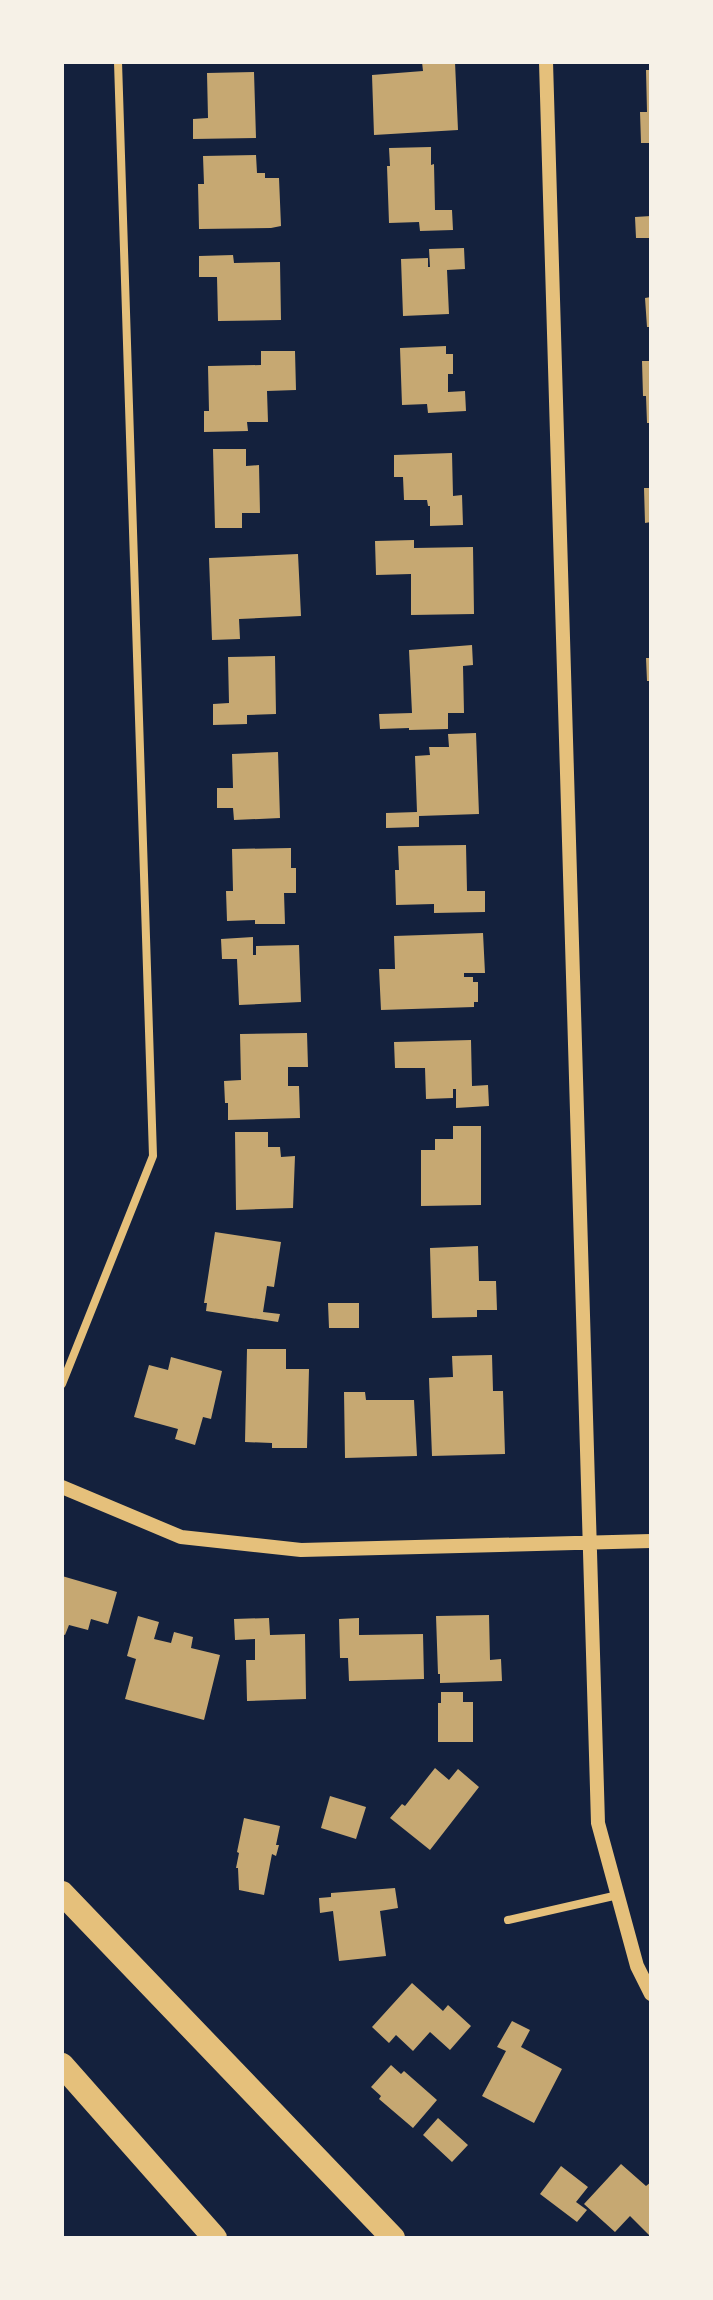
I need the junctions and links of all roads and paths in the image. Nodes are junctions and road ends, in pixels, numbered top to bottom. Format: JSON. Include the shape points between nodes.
{"nodes":[{"id":1,"x":118,"y":62,"type":"edge"},
{"id":2,"x":546,"y":62,"type":"edge"},
{"id":3,"x":62,"y":1384,"type":"edge"},
{"id":4,"x":62,"y":1487,"type":"edge"},
{"id":5,"x":651,"y":1541,"type":"edge"},
{"id":6,"x":591,"y":1543,"type":"junction"},
{"id":7,"x":62,"y":1893,"type":"edge"},
{"id":8,"x":618,"y":1895,"type":"junction"},
{"id":9,"x":508,"y":1920,"type":"dead end"},
{"id":10,"x":651,"y":1994,"type":"edge"},
{"id":11,"x":201,"y":2038,"type":"junction"},
{"id":12,"x":62,"y":2065,"type":"edge"},
{"id":13,"x":215,"y":2238,"type":"edge"},
{"id":14,"x":376,"y":2238,"type":"edge"},
{"id":15,"x":393,"y":2238,"type":"edge"}],
"edges":[{"from":1,"to":3,"type":"street","via":[[153,1156]]},
{"from":2,"to":6,"type":"street"},
{"from":4,"to":6,"type":"street","via":[[196,1539],[301,1550]]},
{"from":5,"to":6,"type":"street"},
{"from":6,"to":8,"type":"street","via":[[598,1823]]},
{"from":7,"to":11,"type":"highway"},
{"from":8,"to":9,"type":"street"},
{"from":8,"to":10,"type":"street","via":[[637,1966]]},
{"from":11,"to":14,"type":"highway"},
{"from":11,"to":15,"type":"highway"},
{"from":12,"to":13,"type":"highway"}]}
